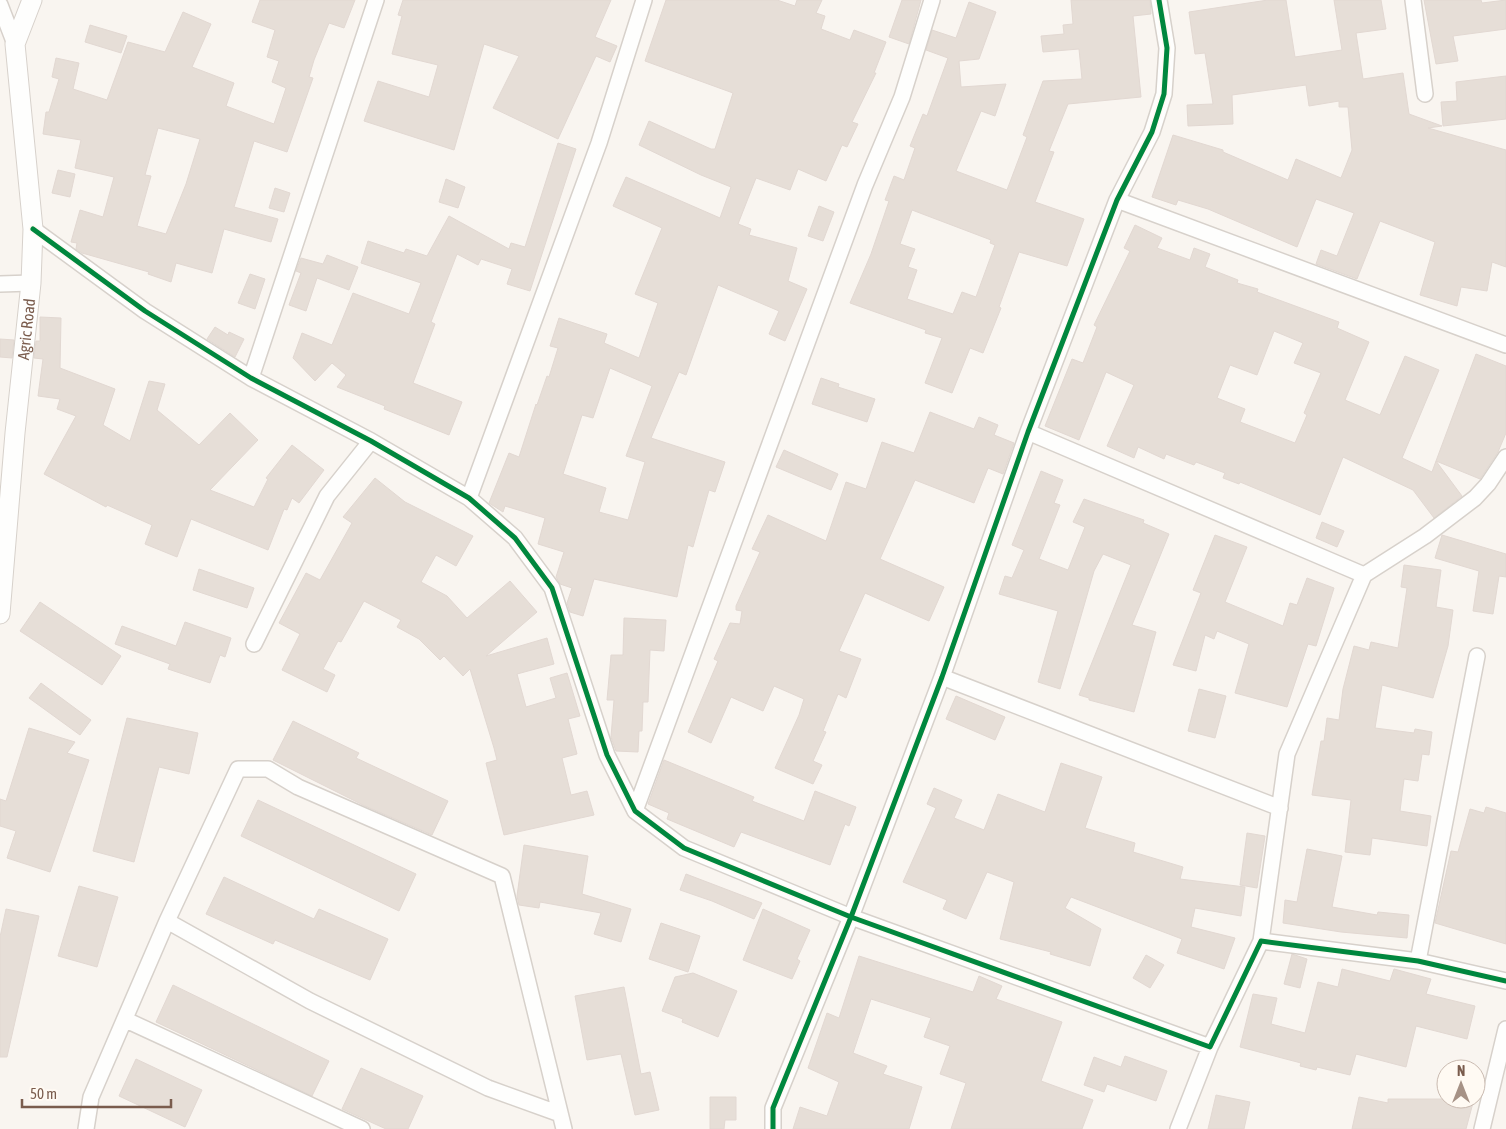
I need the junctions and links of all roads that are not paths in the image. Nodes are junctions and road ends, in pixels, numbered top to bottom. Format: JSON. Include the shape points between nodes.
{"nodes":[{"id":1,"x":32,"y":0,"type":"edge"},
{"id":2,"x":376,"y":0,"type":"edge"},
{"id":3,"x":644,"y":0,"type":"edge"},
{"id":4,"x":932,"y":0,"type":"edge"},
{"id":5,"x":1159,"y":0,"type":"edge"},
{"id":6,"x":1413,"y":0,"type":"edge"},
{"id":7,"x":0,"y":5,"type":"edge"},
{"id":8,"x":15,"y":44,"type":"junction"},
{"id":9,"x":1425,"y":94,"type":"dead end"},
{"id":10,"x":1117,"y":200,"type":"junction"},
{"id":11,"x":34,"y":230,"type":"junction"},
{"id":12,"x":31,"y":282,"type":"junction"},
{"id":13,"x":0,"y":284,"type":"edge"},
{"id":14,"x":1506,"y":346,"type":"edge"},
{"id":15,"x":250,"y":378,"type":"junction"},
{"id":16,"x":1028,"y":432,"type":"junction"},
{"id":17,"x":371,"y":441,"type":"junction"},
{"id":18,"x":1506,"y":457,"type":"edge"},
{"id":19,"x":469,"y":498,"type":"junction"},
{"id":20,"x":1364,"y":575,"type":"junction"},
{"id":21,"x":0,"y":614,"type":"edge"},
{"id":22,"x":254,"y":644,"type":"dead end"},
{"id":23,"x":1477,"y":656,"type":"dead end"},
{"id":24,"x":942,"y":677,"type":"junction"},
{"id":25,"x":1280,"y":808,"type":"junction"},
{"id":26,"x":635,"y":811,"type":"junction"},
{"id":27,"x":851,"y":917,"type":"junction"},
{"id":28,"x":167,"y":922,"type":"junction"},
{"id":29,"x":1261,"y":941,"type":"junction"},
{"id":30,"x":1418,"y":961,"type":"junction"},
{"id":31,"x":1506,"y":981,"type":"edge"},
{"id":32,"x":126,"y":1020,"type":"junction"},
{"id":33,"x":1506,"y":1029,"type":"edge"},
{"id":34,"x":1210,"y":1047,"type":"junction"},
{"id":35,"x":560,"y":1114,"type":"junction"},
{"id":36,"x":86,"y":1129,"type":"edge"},
{"id":37,"x":362,"y":1129,"type":"edge"},
{"id":38,"x":564,"y":1129,"type":"edge"},
{"id":39,"x":772,"y":1129,"type":"edge"},
{"id":40,"x":1178,"y":1129,"type":"edge"},
{"id":41,"x":1482,"y":1129,"type":"edge"}],
"edges":[{"from":1,"to":8,"type":"street"},
{"from":2,"to":15,"type":"street"},
{"from":3,"to":19,"type":"street","via":[[599,142]]},
{"from":4,"to":26,"type":"street","via":[[902,97],[865,185]]},
{"from":5,"to":10,"type":"street","via":[[1166,48],[1164,94],[1152,132]]},
{"from":6,"to":9,"type":"street"},
{"from":7,"to":8,"type":"street"},
{"from":8,"to":11,"type":"street","name":"Agric Road"},
{"from":10,"to":14,"type":"street"},
{"from":10,"to":16,"type":"street"},
{"from":11,"to":12,"type":"street","name":"Agric Road"},
{"from":11,"to":15,"type":"street","via":[[145,310]]},
{"from":12,"to":13,"type":"street"},
{"from":12,"to":21,"type":"street","name":"Agric Road"},
{"from":15,"to":17,"type":"street"},
{"from":16,"to":20,"type":"street"},
{"from":16,"to":24,"type":"street"},
{"from":17,"to":19,"type":"street"},
{"from":17,"to":22,"type":"street","via":[[327,496]]},
{"from":18,"to":20,"type":"street","via":[[1475,498],[1425,536]]},
{"from":19,"to":26,"type":"street","via":[[515,538],[552,588],[607,755]]},
{"from":20,"to":25,"type":"street","via":[[1287,754]]},
{"from":23,"to":30,"type":"street"},
{"from":24,"to":25,"type":"street"},
{"from":24,"to":27,"type":"street"},
{"from":25,"to":29,"type":"street"},
{"from":26,"to":27,"type":"street","via":[[684,848]]},
{"from":27,"to":34,"type":"street"},
{"from":27,"to":39,"type":"street","via":[[773,1108]]},
{"from":28,"to":32,"type":"street"},
{"from":28,"to":35,"type":"street","via":[[354,1023],[488,1088]]},
{"from":28,"to":35,"type":"street","via":[[238,769],[268,769],[298,787],[502,876]]},
{"from":29,"to":30,"type":"street"},
{"from":29,"to":34,"type":"street"},
{"from":30,"to":31,"type":"street"},
{"from":32,"to":36,"type":"street","via":[[91,1097]]},
{"from":32,"to":37,"type":"street"},
{"from":33,"to":41,"type":"street"},
{"from":34,"to":40,"type":"street"},
{"from":35,"to":38,"type":"street"}]}
